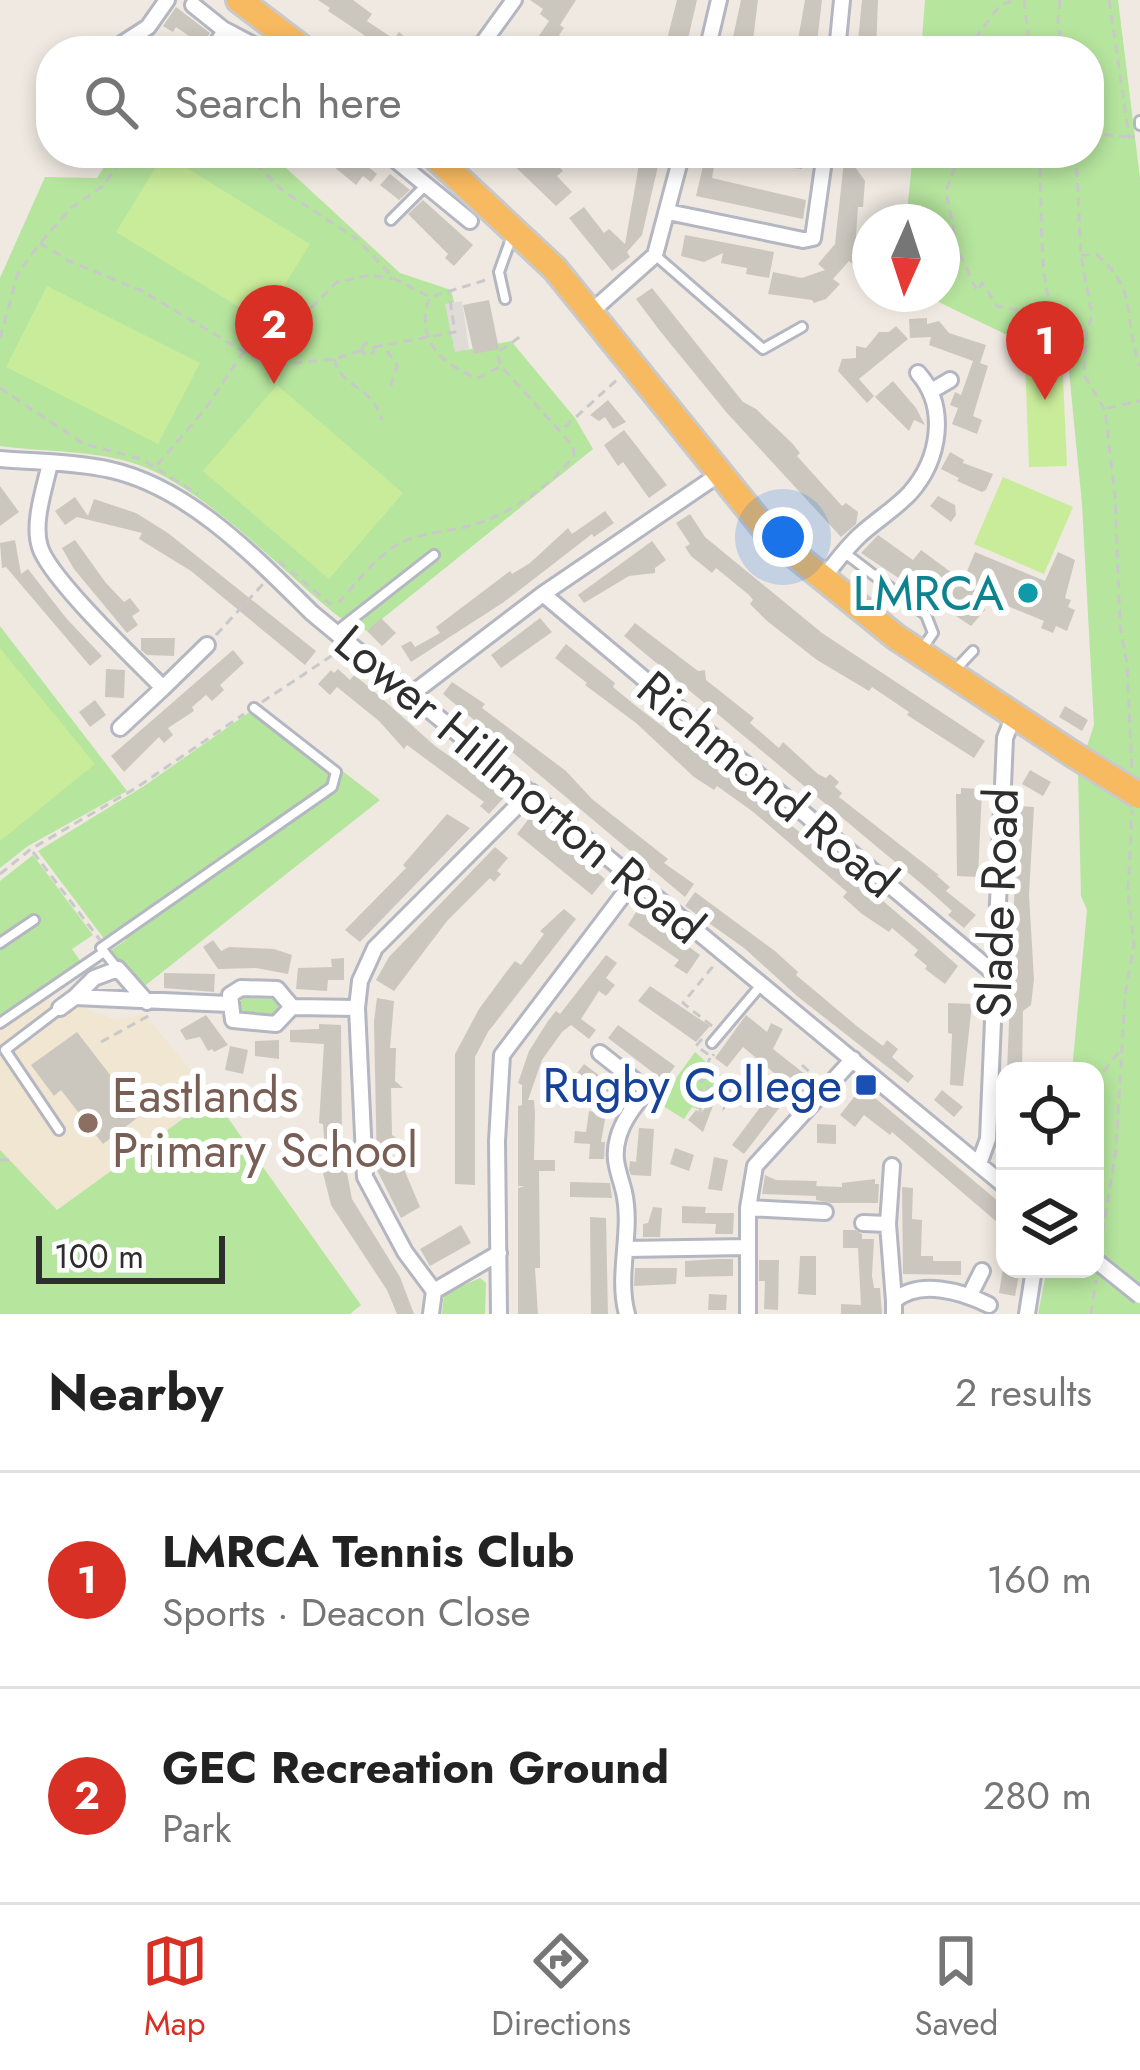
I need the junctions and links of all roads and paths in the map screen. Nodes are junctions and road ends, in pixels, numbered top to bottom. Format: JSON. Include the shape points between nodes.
{"nodes":[{"id":1,"x":167,"y":0,"type":"edge"},
{"id":2,"x":239,"y":0,"type":"edge"},
{"id":3,"x":514,"y":0,"type":"edge"},
{"id":4,"x":719,"y":0,"type":"edge"},
{"id":5,"x":842,"y":0,"type":"edge"},
{"id":6,"x":1016,"y":0,"type":"edge"},
{"id":7,"x":1024,"y":0,"type":"edge"},
{"id":8,"x":1060,"y":0,"type":"edge"},
{"id":9,"x":1109,"y":0,"type":"edge"},
{"id":10,"x":193,"y":5,"type":"dead end"},
{"id":11,"x":223,"y":29,"type":"junction"},
{"id":12,"x":134,"y":36,"type":"edge"},
{"id":13,"x":218,"y":36,"type":"edge"},
{"id":14,"x":236,"y":36,"type":"edge"},
{"id":15,"x":286,"y":36,"type":"edge"},
{"id":16,"x":488,"y":36,"type":"edge"},
{"id":17,"x":711,"y":36,"type":"edge"},
{"id":18,"x":838,"y":36,"type":"edge"},
{"id":19,"x":977,"y":36,"type":"edge"},
{"id":20,"x":1028,"y":36,"type":"edge"},
{"id":21,"x":1061,"y":36,"type":"edge"},
{"id":22,"x":1104,"y":134,"type":"edge"},
{"id":23,"x":1140,"y":136,"type":"edge"},
{"id":24,"x":1129,"y":137,"type":"junction"},
{"id":25,"x":116,"y":168,"type":"edge"},
{"id":26,"x":260,"y":168,"type":"edge"},
{"id":27,"x":406,"y":168,"type":"edge"},
{"id":28,"x":447,"y":168,"type":"edge"},
{"id":29,"x":678,"y":168,"type":"edge"},
{"id":30,"x":823,"y":168,"type":"edge"},
{"id":31,"x":954,"y":168,"type":"edge"},
{"id":32,"x":1040,"y":168,"type":"edge"},
{"id":33,"x":1077,"y":168,"type":"edge"},
{"id":34,"x":426,"y":184,"type":"junction"},
{"id":35,"x":668,"y":212,"type":"junction"},
{"id":36,"x":391,"y":220,"type":"dead end"},
{"id":37,"x":470,"y":221,"type":"dead end"},
{"id":38,"x":515,"y":230,"type":"junction"},
{"id":39,"x":40,"y":243,"type":"junction"},
{"id":40,"x":656,"y":255,"type":"junction"},
{"id":41,"x":1082,"y":255,"type":"junction"},
{"id":42,"x":502,"y":263,"type":"junction"},
{"id":43,"x":395,"y":279,"type":"junction"},
{"id":44,"x":448,"y":292,"type":"junction"},
{"id":45,"x":430,"y":297,"type":"junction"},
{"id":46,"x":505,"y":299,"type":"dead end"},
{"id":47,"x":592,"y":311,"type":"junction"},
{"id":48,"x":1057,"y":323,"type":"junction"},
{"id":49,"x":802,"y":327,"type":"dead end"},
{"id":50,"x":1088,"y":330,"type":"junction"},
{"id":51,"x":520,"y":336,"type":"dead end"},
{"id":52,"x":0,"y":338,"type":"edge"},
{"id":53,"x":426,"y":339,"type":"junction"},
{"id":54,"x":385,"y":348,"type":"junction"},
{"id":55,"x":244,"y":350,"type":"junction"},
{"id":56,"x":334,"y":359,"type":"junction"},
{"id":57,"x":634,"y":363,"type":"junction"},
{"id":58,"x":501,"y":366,"type":"junction"},
{"id":59,"x":1140,"y":366,"type":"edge"},
{"id":60,"x":918,"y":373,"type":"dead end"},
{"id":61,"x":950,"y":380,"type":"dead end"},
{"id":62,"x":392,"y":386,"type":"dead end"},
{"id":63,"x":0,"y":388,"type":"edge"},
{"id":64,"x":933,"y":390,"type":"junction"},
{"id":65,"x":1140,"y":401,"type":"edge"},
{"id":66,"x":1105,"y":409,"type":"junction"},
{"id":67,"x":382,"y":420,"type":"dead end"},
{"id":68,"x":562,"y":430,"type":"junction"},
{"id":69,"x":0,"y":459,"type":"edge"},
{"id":70,"x":50,"y":463,"type":"junction"},
{"id":71,"x":156,"y":466,"type":"junction"},
{"id":72,"x":722,"y":472,"type":"junction"},
{"id":73,"x":205,"y":500,"type":"dead end"},
{"id":74,"x":406,"y":541,"type":"junction"},
{"id":75,"x":844,"y":552,"type":"junction"},
{"id":76,"x":434,"y":555,"type":"dead end"},
{"id":77,"x":423,"y":564,"type":"junction"},
{"id":78,"x":274,"y":567,"type":"junction"},
{"id":79,"x":822,"y":579,"type":"junction"},
{"id":80,"x":543,"y":594,"type":"junction"},
{"id":81,"x":339,"y":602,"type":"junction"},
{"id":82,"x":334,"y":628,"type":"junction"},
{"id":83,"x":353,"y":644,"type":"junction"},
{"id":84,"x":207,"y":645,"type":"joint"},
{"id":85,"x":973,"y":651,"type":"dead end"},
{"id":86,"x":920,"y":652,"type":"junction"},
{"id":87,"x":952,"y":674,"type":"junction"},
{"id":88,"x":163,"y":688,"type":"junction"},
{"id":89,"x":413,"y":693,"type":"junction"},
{"id":90,"x":254,"y":708,"type":"junction"},
{"id":91,"x":1014,"y":715,"type":"junction"},
{"id":92,"x":120,"y":728,"type":"dead end"},
{"id":93,"x":1132,"y":769,"type":"dead end"},
{"id":94,"x":531,"y":792,"type":"junction"},
{"id":95,"x":1136,"y":803,"type":"edge"},
{"id":96,"x":31,"y":849,"type":"junction"},
{"id":97,"x":1131,"y":855,"type":"junction"},
{"id":98,"x":1140,"y":862,"type":"edge"},
{"id":99,"x":0,"y":874,"type":"edge"},
{"id":100,"x":637,"y":878,"type":"junction"},
{"id":101,"x":34,"y":920,"type":"dead end"},
{"id":102,"x":0,"y":943,"type":"edge"},
{"id":103,"x":104,"y":949,"type":"junction"},
{"id":104,"x":714,"y":965,"type":"dead end"},
{"id":105,"x":118,"y":969,"type":"junction"},
{"id":106,"x":994,"y":974,"type":"junction"},
{"id":107,"x":763,"y":984,"type":"junction"},
{"id":108,"x":75,"y":997,"type":"junction"},
{"id":109,"x":229,"y":1004,"type":"junction"},
{"id":110,"x":151,"y":1007,"type":"junction"},
{"id":111,"x":292,"y":1007,"type":"junction"},
{"id":112,"x":60,"y":1008,"type":"joint"},
{"id":113,"x":357,"y":1008,"type":"junction"},
{"id":114,"x":0,"y":1023,"type":"edge"},
{"id":115,"x":704,"y":1033,"type":"dead end"},
{"id":116,"x":101,"y":1042,"type":"dead end"},
{"id":117,"x":712,"y":1043,"type":"dead end"},
{"id":118,"x":1124,"y":1047,"type":"junction"},
{"id":119,"x":600,"y":1053,"type":"dead end"},
{"id":120,"x":711,"y":1056,"type":"dead end"},
{"id":121,"x":853,"y":1059,"type":"junction"},
{"id":122,"x":802,"y":1065,"type":"dead end"},
{"id":123,"x":1104,"y":1071,"type":"edge"},
{"id":124,"x":703,"y":1074,"type":"junction"},
{"id":125,"x":817,"y":1096,"type":"junction"},
{"id":126,"x":712,"y":1099,"type":"dead end"},
{"id":127,"x":700,"y":1113,"type":"dead end"},
{"id":128,"x":59,"y":1130,"type":"dead end"},
{"id":129,"x":0,"y":1160,"type":"edge"},
{"id":130,"x":9,"y":1160,"type":"dead end"},
{"id":131,"x":979,"y":1164,"type":"junction"},
{"id":132,"x":892,"y":1166,"type":"dead end"},
{"id":133,"x":996,"y":1177,"type":"edge"},
{"id":134,"x":748,"y":1208,"type":"junction"},
{"id":135,"x":825,"y":1212,"type":"dead end"},
{"id":136,"x":1104,"y":1212,"type":"edge"},
{"id":137,"x":863,"y":1223,"type":"dead end"},
{"id":138,"x":888,"y":1224,"type":"junction"},
{"id":139,"x":748,"y":1247,"type":"junction"},
{"id":140,"x":626,"y":1249,"type":"junction"},
{"id":141,"x":499,"y":1253,"type":"junction"},
{"id":142,"x":1104,"y":1269,"type":"edge"},
{"id":143,"x":982,"y":1271,"type":"dead end"},
{"id":144,"x":1033,"y":1278,"type":"edge"},
{"id":145,"x":1095,"y":1278,"type":"edge"},
{"id":146,"x":434,"y":1292,"type":"junction"},
{"id":147,"x":970,"y":1295,"type":"junction"},
{"id":148,"x":1140,"y":1296,"type":"edge"},
{"id":149,"x":989,"y":1305,"type":"dead end"},
{"id":150,"x":893,"y":1308,"type":"edge"},
{"id":151,"x":431,"y":1314,"type":"edge"},
{"id":152,"x":499,"y":1314,"type":"edge"},
{"id":153,"x":627,"y":1314,"type":"edge"},
{"id":154,"x":748,"y":1314,"type":"edge"},
{"id":155,"x":1027,"y":1314,"type":"edge"},
{"id":156,"x":1091,"y":1314,"type":"edge"}],
"edges":[{"from":1,"to":12,"type":"street"},
{"from":2,"to":15,"type":"highway"},
{"from":3,"to":16,"type":"street"},
{"from":4,"to":17,"type":"street"},
{"from":5,"to":18,"type":"street"},
{"from":6,"to":19,"type":"path","via":[[1000,5]]},
{"from":7,"to":20,"type":"path"},
{"from":8,"to":21,"type":"path"},
{"from":9,"to":24,"type":"path"},
{"from":10,"to":11,"type":"street"},
{"from":11,"to":13,"type":"lane"},
{"from":11,"to":14,"type":"street"},
{"from":22,"to":24,"type":"path"},
{"from":23,"to":24,"type":"path"},
{"from":25,"to":39,"type":"path"},
{"from":26,"to":43,"type":"path","via":[[357,238]]},
{"from":27,"to":34,"type":"street"},
{"from":28,"to":38,"type":"highway"},
{"from":29,"to":35,"type":"street"},
{"from":30,"to":35,"type":"street","via":[[813,238]]},
{"from":31,"to":48,"type":"path","via":[[946,191],[957,248],[977,291],[982,284],[998,306]]},
{"from":32,"to":48,"type":"path","via":[[1043,272]]},
{"from":33,"to":41,"type":"path"},
{"from":34,"to":36,"type":"lane"},
{"from":34,"to":37,"type":"street"},
{"from":35,"to":40,"type":"street"},
{"from":38,"to":42,"type":"lane"},
{"from":38,"to":47,"type":"highway"},
{"from":39,"to":52,"type":"path","via":[[18,273]]},
{"from":39,"to":55,"type":"path"},
{"from":40,"to":47,"type":"street"},
{"from":40,"to":49,"type":"lane","via":[[763,349]]},
{"from":41,"to":50,"type":"path","via":[[1093,316]]},
{"from":41,"to":59,"type":"path","via":[[1097,255],[1125,283]]},
{"from":42,"to":44,"type":"path","via":[[488,280]]},
{"from":42,"to":46,"type":"lane"},
{"from":43,"to":45,"type":"path"},
{"from":43,"to":55,"type":"path","via":[[337,282],[306,313]]},
{"from":44,"to":45,"type":"path"},
{"from":44,"to":53,"type":"path","via":[[455,332]]},
{"from":45,"to":53,"type":"path"},
{"from":47,"to":57,"type":"highway"},
{"from":48,"to":50,"type":"path","via":[[1072,334]]},
{"from":50,"to":66,"type":"path","via":[[1084,375]]},
{"from":51,"to":58,"type":"path","via":[[497,353]]},
{"from":53,"to":54,"type":"path"},
{"from":53,"to":58,"type":"path","via":[[478,378]]},
{"from":54,"to":56,"type":"path","via":[[367,343]]},
{"from":54,"to":62,"type":"path","via":[[397,365]]},
{"from":55,"to":56,"type":"path","via":[[268,366]]},
{"from":55,"to":71,"type":"path"},
{"from":56,"to":67,"type":"path","via":[[342,376],[373,398]]},
{"from":57,"to":68,"type":"path"},
{"from":57,"to":72,"type":"highway"},
{"from":58,"to":68,"type":"path"},
{"from":60,"to":64,"type":"street"},
{"from":61,"to":64,"type":"street"},
{"from":63,"to":71,"type":"path","via":[[84,444]]},
{"from":64,"to":75,"type":"street","via":[[935,444],[920,480]]},
{"from":65,"to":66,"type":"path"},
{"from":66,"to":93,"type":"path"},
{"from":68,"to":74,"type":"path","via":[[574,457],[557,477],[473,525]]},
{"from":69,"to":70,"type":"street","name":"Lower Hillmorton Road"},
{"from":70,"to":78,"type":"street","name":"Lower Hillmorton Road","via":[[106,469],[159,488]]},
{"from":70,"to":88,"type":"street","via":[[40,548]]},
{"from":71,"to":73,"type":"path"},
{"from":72,"to":79,"type":"highway","via":[[769,534]]},
{"from":72,"to":80,"type":"street"},
{"from":74,"to":77,"type":"path"},
{"from":74,"to":81,"type":"path"},
{"from":75,"to":79,"type":"street"},
{"from":75,"to":86,"type":"lane","via":[[926,614],[933,633]]},
{"from":76,"to":77,"type":"lane"},
{"from":77,"to":82,"type":"lane"},
{"from":78,"to":81,"type":"path"},
{"from":78,"to":82,"type":"street","name":"Lower Hillmorton Road"},
{"from":78,"to":84,"type":"path"},
{"from":79,"to":86,"type":"highway"},
{"from":80,"to":89,"type":"street"},
{"from":80,"to":106,"type":"street","name":"Richmond Road"},
{"from":81,"to":82,"type":"path"},
{"from":82,"to":83,"type":"street","name":"Lower Hillmorton Road"},
{"from":83,"to":89,"type":"street","name":"Lower Hillmorton Road"},
{"from":83,"to":90,"type":"path"},
{"from":84,"to":88,"type":"street"},
{"from":85,"to":87,"type":"lane"},
{"from":86,"to":87,"type":"highway"},
{"from":87,"to":91,"type":"highway"},
{"from":88,"to":92,"type":"street"},
{"from":89,"to":94,"type":"street","name":"Lower Hillmorton Road"},
{"from":90,"to":96,"type":"path"},
{"from":90,"to":103,"type":"lane","via":[[337,772],[332,787]]},
{"from":91,"to":95,"type":"highway","bridge":true},
{"from":91,"to":106,"type":"street","name":"Slade Road","via":[[1005,738]]},
{"from":94,"to":100,"type":"street","name":"Lower Hillmorton Road"},
{"from":94,"to":113,"type":"street","via":[[375,948]]},
{"from":95,"to":97,"type":"path"},
{"from":96,"to":99,"type":"path"},
{"from":96,"to":103,"type":"path"},
{"from":97,"to":98,"type":"path"},
{"from":97,"to":118,"type":"path","via":[[1134,945]]},
{"from":100,"to":107,"type":"street","name":"Lower Hillmorton Road"},
{"from":100,"to":141,"type":"street","via":[[502,1054]]},
{"from":101,"to":102,"type":"lane"},
{"from":103,"to":105,"type":"lane"},
{"from":103,"to":114,"type":"lane"},
{"from":104,"to":115,"type":"path","via":[[683,1004],[712,1026]]},
{"from":105,"to":108,"type":"street"},
{"from":105,"to":110,"type":"street"},
{"from":106,"to":131,"type":"street","name":"Slade Road","via":[[988,1139]]},
{"from":107,"to":117,"type":"lane"},
{"from":107,"to":121,"type":"street","name":"Lower Hillmorton Road"},
{"from":108,"to":110,"type":"street"},
{"from":108,"to":112,"type":"street"},
{"from":109,"to":110,"type":"street"},
{"from":109,"to":111,"type":"street","via":[[235,990],[277,988]]},
{"from":109,"to":111,"type":"street","via":[[233,1020],[254,1024],[276,1024]]},
{"from":110,"to":116,"type":"path"},
{"from":111,"to":113,"type":"street"},
{"from":112,"to":128,"type":"lane","via":[[4,1051]]},
{"from":113,"to":146,"type":"street","via":[[365,1177]]},
{"from":118,"to":123,"type":"path"},
{"from":118,"to":136,"type":"path"},
{"from":119,"to":140,"type":"street","via":[[647,1090],[618,1138]]},
{"from":120,"to":124,"type":"path"},
{"from":121,"to":125,"type":"street"},
{"from":121,"to":131,"type":"street","name":"Lower Hillmorton Road"},
{"from":122,"to":125,"type":"path","via":[[815,1075]]},
{"from":124,"to":126,"type":"path"},
{"from":124,"to":127,"type":"path"},
{"from":125,"to":134,"type":"street","via":[[755,1166]]},
{"from":129,"to":130,"type":"path"},
{"from":131,"to":133,"type":"street","name":"Lower Hillmorton Road"},
{"from":132,"to":138,"type":"street"},
{"from":134,"to":135,"type":"street"},
{"from":134,"to":139,"type":"street"},
{"from":137,"to":138,"type":"street"},
{"from":138,"to":150,"type":"street"},
{"from":139,"to":140,"type":"street"},
{"from":139,"to":154,"type":"street"},
{"from":140,"to":153,"type":"street"},
{"from":141,"to":146,"type":"street"},
{"from":141,"to":152,"type":"street"},
{"from":142,"to":148,"type":"street","bridge":true},
{"from":143,"to":147,"type":"street"},
{"from":144,"to":155,"type":"street"},
{"from":145,"to":156,"type":"path"},
{"from":146,"to":151,"type":"street"},
{"from":147,"to":149,"type":"street"},
{"from":147,"to":150,"type":"street","via":[[916,1289]]}]}
